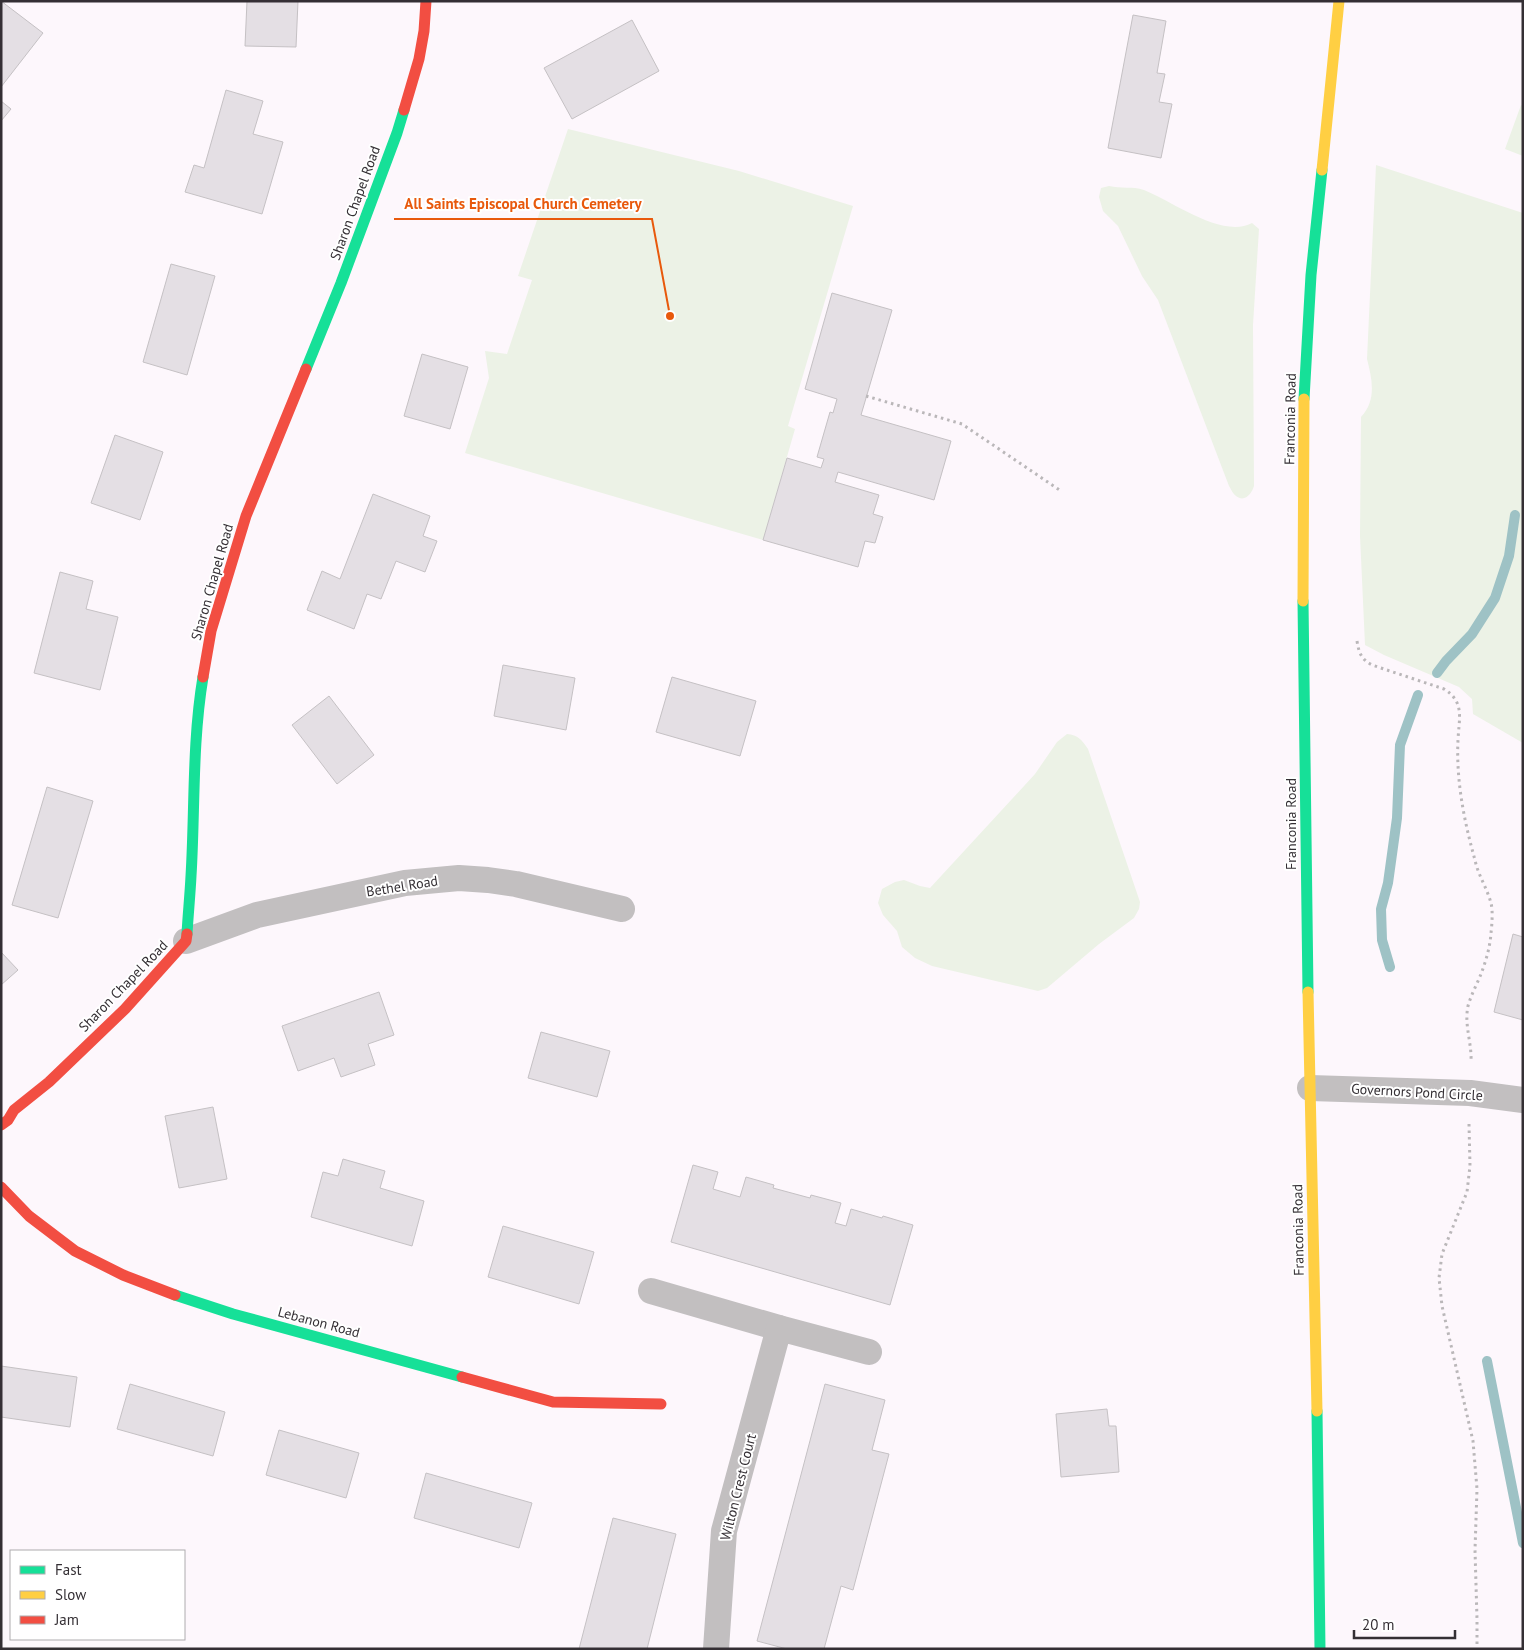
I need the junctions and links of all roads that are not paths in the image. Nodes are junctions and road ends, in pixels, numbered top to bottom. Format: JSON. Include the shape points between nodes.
{"nodes":[{"id":1,"x":426,"y":1,"type":"edge"},
{"id":2,"x":1339,"y":1,"type":"edge"},
{"id":3,"x":622,"y":909,"type":"dead end"},
{"id":4,"x":186,"y":942,"type":"junction"},
{"id":5,"x":1310,"y":1088,"type":"junction"},
{"id":6,"x":1523,"y":1100,"type":"edge"},
{"id":7,"x":1,"y":1125,"type":"edge"},
{"id":8,"x":1,"y":1187,"type":"edge"},
{"id":9,"x":651,"y":1291,"type":"dead end"},
{"id":10,"x":778,"y":1328,"type":"junction"},
{"id":11,"x":869,"y":1352,"type":"dead end"},
{"id":12,"x":661,"y":1404,"type":"dead end"},
{"id":13,"x":716,"y":1649,"type":"edge"},
{"id":14,"x":1320,"y":1649,"type":"edge"}],
"edges":[{"from":1,"to":4,"type":"street","name":"Sharon Chapel Road","via":[[419,59],[397,133],[341,283],[246,516],[211,631],[200,702]]},
{"from":2,"to":5,"type":"street","name":"Franconia Road","via":[[1311,275],[1304,403],[1303,639]]},
{"from":3,"to":4,"type":"street","name":"Bethel Road","via":[[516,884],[460,878],[404,883],[257,914]]},
{"from":4,"to":7,"type":"street","name":"Sharon Chapel Road","via":[[124,1009]]},
{"from":5,"to":6,"type":"street","name":"Governors Pond Circle","via":[[1470,1093]]},
{"from":5,"to":14,"type":"street","name":"Franconia Road"},
{"from":8,"to":12,"type":"street","name":"Lebanon Road","via":[[29,1216],[75,1251],[123,1275],[196,1302],[553,1402]]},
{"from":9,"to":10,"type":"street"},
{"from":10,"to":11,"type":"street"},
{"from":10,"to":13,"type":"street","name":"Wilton Crest Court","via":[[724,1531]]}]}
